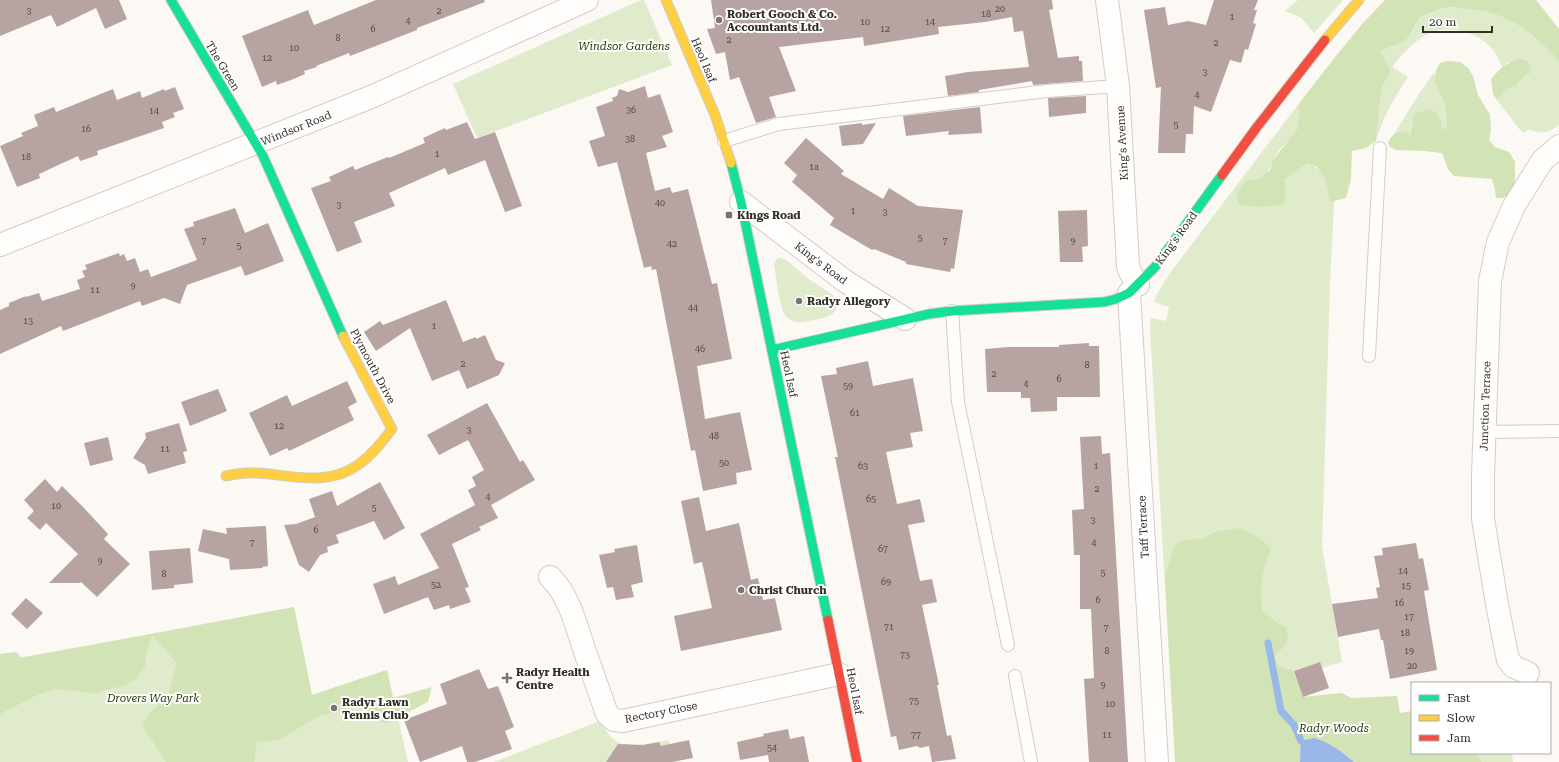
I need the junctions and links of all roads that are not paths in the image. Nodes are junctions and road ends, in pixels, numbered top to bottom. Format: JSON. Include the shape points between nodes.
{"nodes":[{"id":1,"x":171,"y":0,"type":"edge"},
{"id":2,"x":588,"y":0,"type":"edge"},
{"id":3,"x":666,"y":0,"type":"edge"},
{"id":4,"x":1106,"y":0,"type":"edge"},
{"id":5,"x":1359,"y":0,"type":"edge"},
{"id":6,"x":1118,"y":86,"type":"junction"},
{"id":7,"x":724,"y":141,"type":"junction"},
{"id":8,"x":256,"y":143,"type":"junction"},
{"id":9,"x":1559,"y":146,"type":"edge"},
{"id":10,"x":1380,"y":148,"type":"dead end"},
{"id":11,"x":741,"y":202,"type":"junction"},
{"id":12,"x":0,"y":245,"type":"edge"},
{"id":13,"x":1133,"y":289,"type":"junction"},
{"id":14,"x":952,"y":311,"type":"junction"},
{"id":15,"x":905,"y":319,"type":"junction"},
{"id":16,"x":772,"y":350,"type":"junction"},
{"id":17,"x":1369,"y":356,"type":"dead end"},
{"id":18,"x":1559,"y":431,"type":"edge"},
{"id":19,"x":1484,"y":432,"type":"junction"},
{"id":20,"x":226,"y":476,"type":"dead end"},
{"id":21,"x":550,"y":577,"type":"dead end"},
{"id":22,"x":1008,"y":645,"type":"dead end"},
{"id":23,"x":1528,"y":673,"type":"dead end"},
{"id":24,"x":839,"y":674,"type":"junction"},
{"id":25,"x":1015,"y":676,"type":"dead end"},
{"id":26,"x":857,"y":762,"type":"edge"},
{"id":27,"x":1031,"y":762,"type":"edge"},
{"id":28,"x":1157,"y":762,"type":"edge"}],
"edges":[{"from":1,"to":8,"type":"street","name":"The Green"},
{"from":2,"to":8,"type":"street","name":"Windsor Road","via":[[371,97]]},
{"from":3,"to":7,"type":"street","name":"Heol Isaf"},
{"from":4,"to":6,"type":"street","name":"King's Avenue"},
{"from":5,"to":13,"type":"street","name":"King's Road","via":[[1257,126],[1155,267]]},
{"from":6,"to":7,"type":"lane","via":[[1047,91],[779,124]]},
{"from":6,"to":13,"type":"street","name":"King's Avenue","via":[[1128,266]]},
{"from":7,"to":11,"type":"street","name":"Heol Isaf"},
{"from":8,"to":12,"type":"street","name":"Windsor Road"},
{"from":8,"to":20,"type":"street","name":"Plymouth Drive","via":[[341,332],[392,429],[354,468],[337,476],[321,480],[258,472]]},
{"from":9,"to":19,"type":"street","name":"Junction Terrace","via":[[1542,161],[1523,190],[1494,255],[1490,281]]},
{"from":10,"to":17,"type":"lane"},
{"from":11,"to":15,"type":"street","name":"King's Road","via":[[845,281]]},
{"from":11,"to":16,"type":"street","name":"Heol Isaf"},
{"from":13,"to":14,"type":"street","name":"King's Road","via":[[1116,299],[1104,302]]},
{"from":13,"to":28,"type":"street","name":"Taff Terrace"},
{"from":14,"to":15,"type":"street","name":"King's Road"},
{"from":14,"to":22,"type":"lane","via":[[958,402]]},
{"from":15,"to":16,"type":"street","name":"King's Road"},
{"from":16,"to":24,"type":"street","name":"Heol Isaf"},
{"from":18,"to":19,"type":"lane"},
{"from":19,"to":23,"type":"street","name":"Junction Terrace","via":[[1483,519],[1497,604],[1508,660],[1514,667]]},
{"from":21,"to":24,"type":"street","name":"Rectory Close","via":[[557,584],[576,624],[607,714],[614,720],[623,721]]},
{"from":24,"to":26,"type":"street","name":"Heol Isaf"},
{"from":25,"to":27,"type":"lane"}]}
